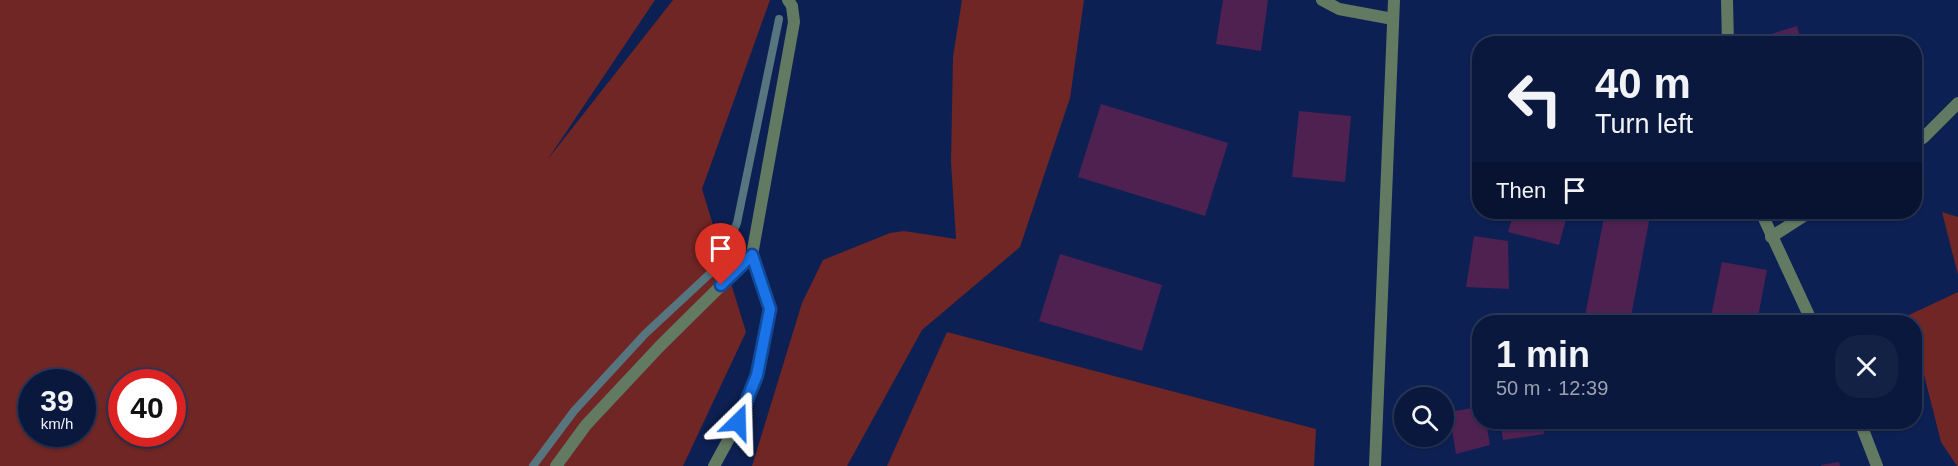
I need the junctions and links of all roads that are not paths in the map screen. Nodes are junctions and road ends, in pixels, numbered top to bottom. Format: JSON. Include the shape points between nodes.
{"nodes":[{"id":1,"x":788,"y":0,"type":"edge"},
{"id":2,"x":1322,"y":0,"type":"edge"},
{"id":3,"x":1394,"y":0,"type":"edge"},
{"id":4,"x":1727,"y":0,"type":"edge"},
{"id":5,"x":1393,"y":19,"type":"junction"},
{"id":6,"x":1728,"y":36,"type":"edge"},
{"id":7,"x":1958,"y":103,"type":"edge"},
{"id":8,"x":1922,"y":138,"type":"edge"},
{"id":9,"x":1764,"y":219,"type":"edge"},
{"id":10,"x":1799,"y":219,"type":"edge"},
{"id":11,"x":1771,"y":237,"type":"junction"},
{"id":12,"x":752,"y":255,"type":"junction"},
{"id":13,"x":1809,"y":315,"type":"edge"},
{"id":14,"x":1863,"y":429,"type":"edge"},
{"id":15,"x":556,"y":466,"type":"edge"},
{"id":16,"x":714,"y":466,"type":"edge"},
{"id":17,"x":1375,"y":466,"type":"edge"},
{"id":18,"x":1877,"y":466,"type":"edge"}],
"edges":[{"from":1,"to":12,"type":"street","via":[[794,21]]},
{"from":2,"to":5,"type":"street","via":[[1339,9]]},
{"from":3,"to":5,"type":"street"},
{"from":4,"to":6,"type":"street"},
{"from":5,"to":17,"type":"street"},
{"from":7,"to":8,"type":"street"},
{"from":9,"to":11,"type":"street"},
{"from":10,"to":11,"type":"street"},
{"from":11,"to":13,"type":"street"},
{"from":12,"to":15,"type":"street","via":[[586,425]]},
{"from":12,"to":16,"type":"street","via":[[770,309],[757,375]]},
{"from":14,"to":18,"type":"street"}]}
